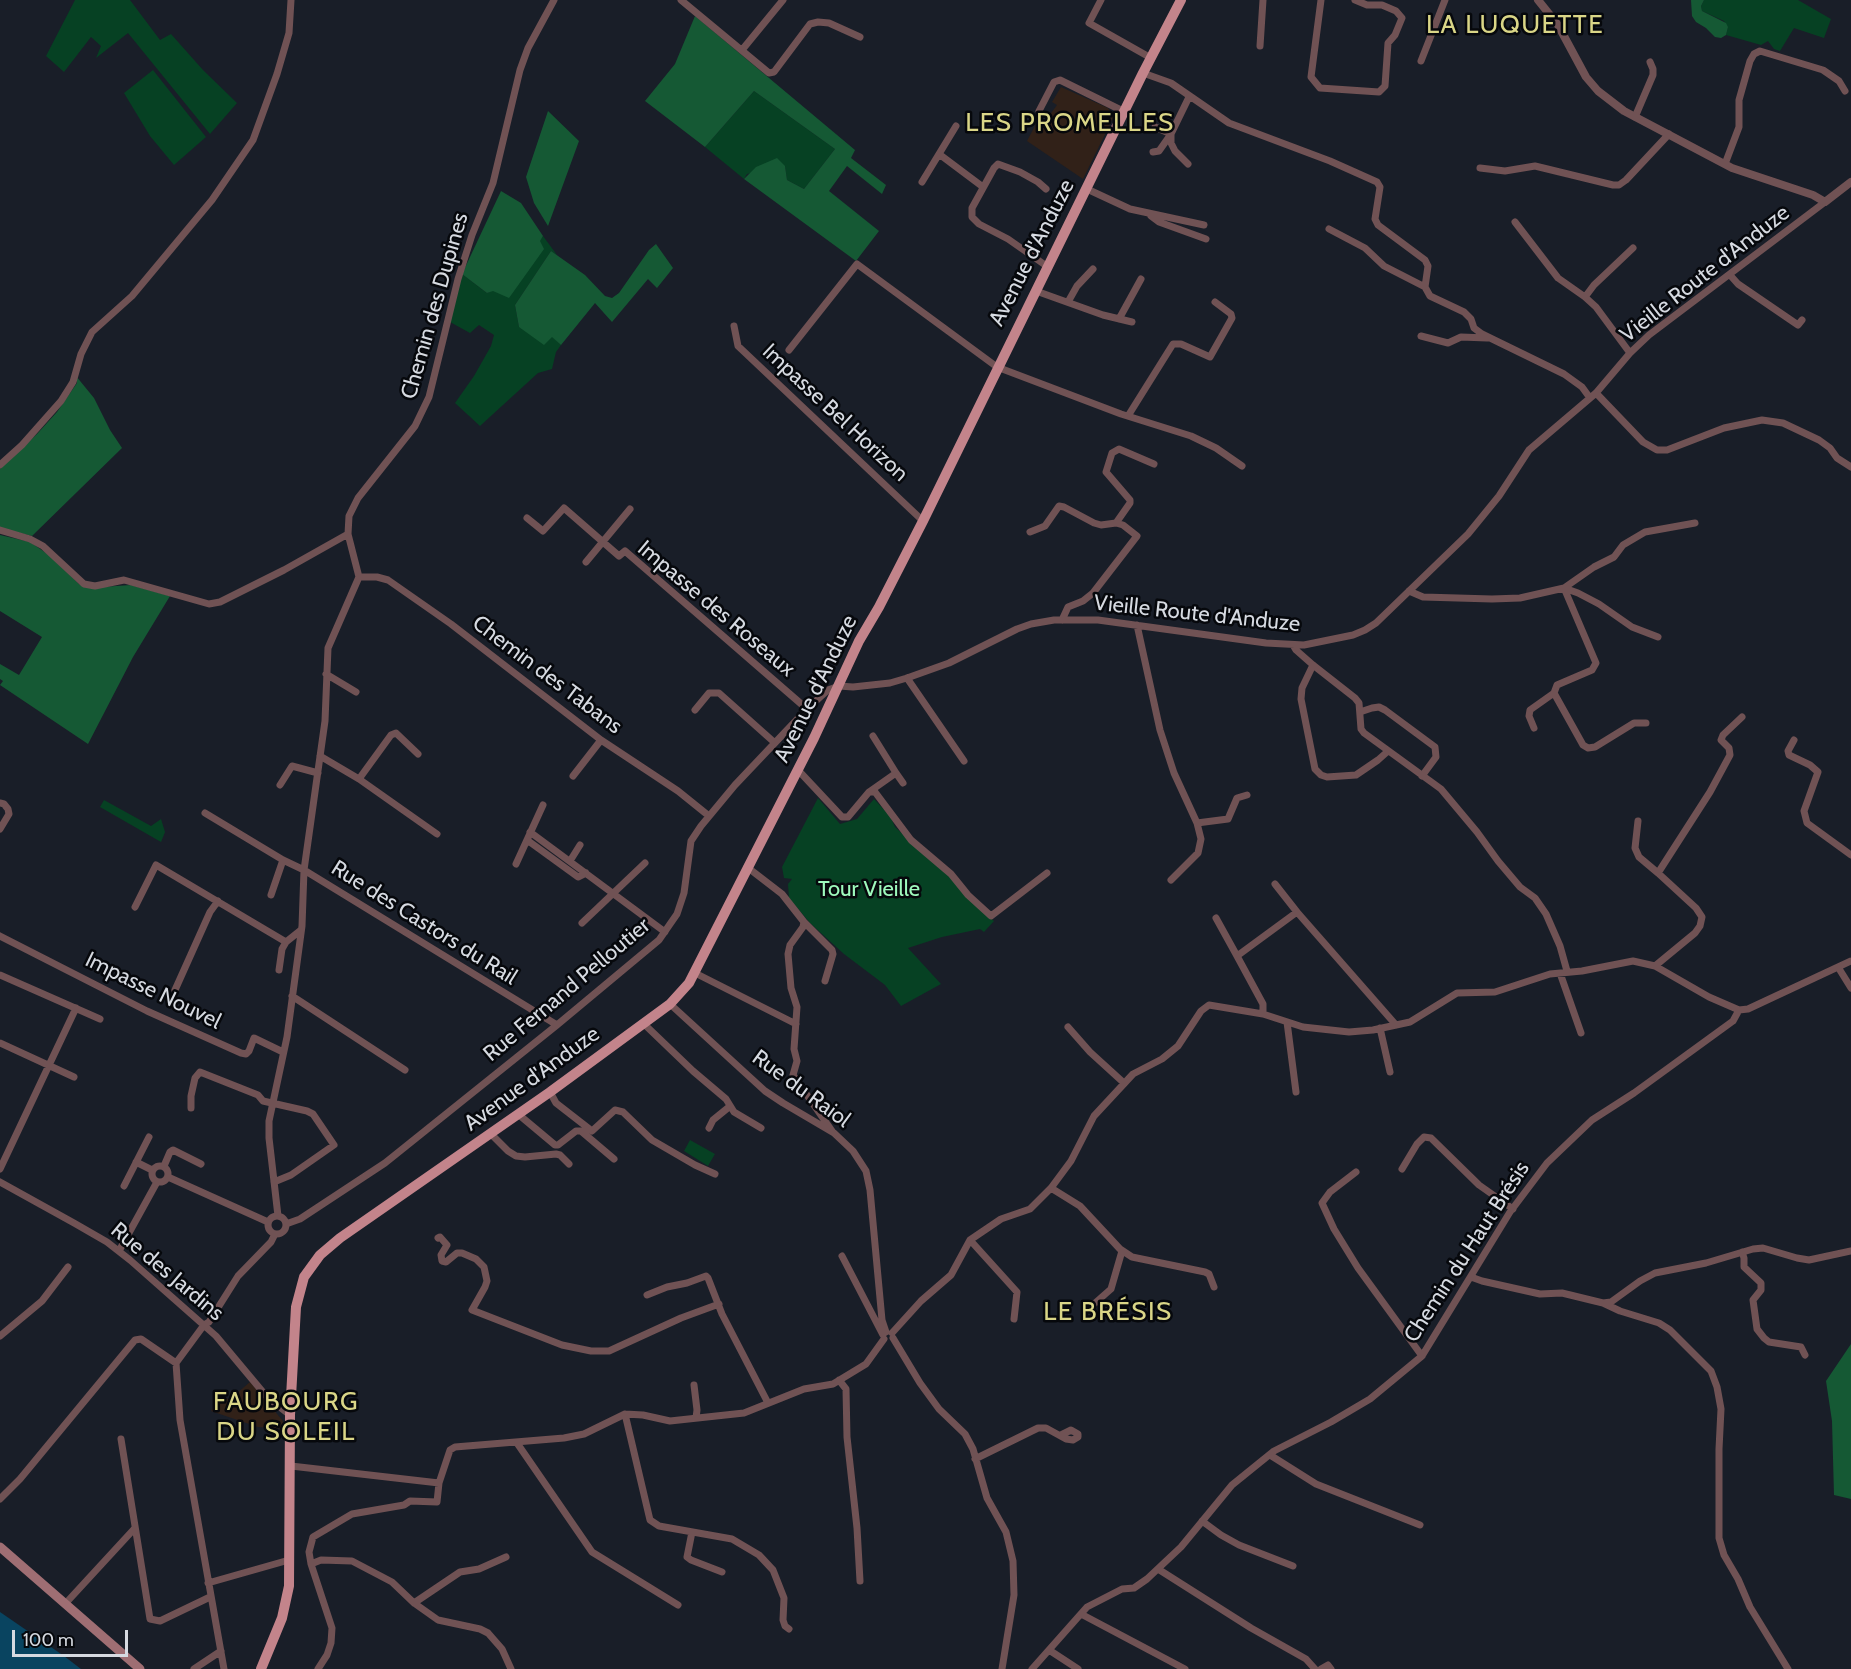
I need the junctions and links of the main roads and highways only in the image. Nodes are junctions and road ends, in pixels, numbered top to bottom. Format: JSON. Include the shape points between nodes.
{"nodes":[{"id":1,"x":1181,"y":0,"type":"edge"},
{"id":2,"x":0,"y":1548,"type":"edge"},
{"id":3,"x":140,"y":1669,"type":"edge"},
{"id":4,"x":261,"y":1669,"type":"edge"}],
"edges":[{"from":1,"to":4,"type":"main road","name":"Avenue d'Anduze","via":[[689,983],[670,1004],[550,1092],[348,1232],[320,1255],[304,1277],[296,1306],[290,1415],[289,1586],[282,1618]]},
{"from":2,"to":3,"type":"main road"}]}
